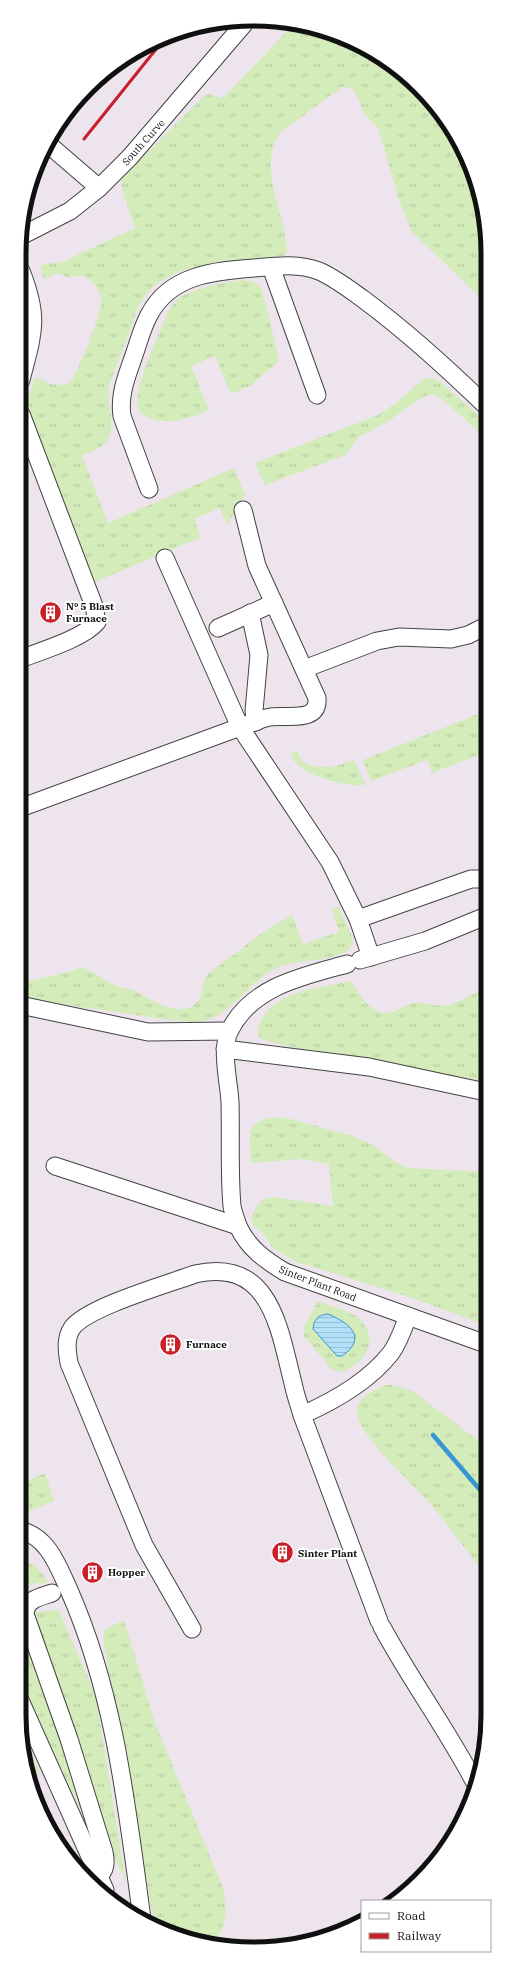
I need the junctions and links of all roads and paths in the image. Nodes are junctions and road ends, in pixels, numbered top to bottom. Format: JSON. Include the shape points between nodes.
{"nodes":[{"id":1,"x":242,"y":26,"type":"edge"},
{"id":2,"x":52,"y":147,"type":"edge"},
{"id":3,"x":99,"y":188,"type":"junction"},
{"id":4,"x":27,"y":233,"type":"edge"},
{"id":5,"x":271,"y":267,"type":"junction"},
{"id":6,"x":26,"y":284,"type":"edge"},
{"id":7,"x":26,"y":357,"type":"edge"},
{"id":8,"x":317,"y":395,"type":"dead end"},
{"id":9,"x":481,"y":401,"type":"edge"},
{"id":10,"x":26,"y":427,"type":"edge"},
{"id":11,"x":149,"y":489,"type":"dead end"},
{"id":12,"x":243,"y":510,"type":"dead end"},
{"id":13,"x":165,"y":558,"type":"dead end"},
{"id":14,"x":274,"y":603,"type":"junction"},
{"id":15,"x":250,"y":613,"type":"junction"},
{"id":16,"x":218,"y":628,"type":"dead end"},
{"id":17,"x":481,"y":628,"type":"edge"},
{"id":18,"x":26,"y":657,"type":"edge"},
{"id":19,"x":304,"y":669,"type":"junction"},
{"id":20,"x":248,"y":724,"type":"junction"},
{"id":21,"x":26,"y":806,"type":"edge"},
{"id":22,"x":481,"y":879,"type":"edge"},
{"id":23,"x":481,"y":918,"type":"edge"},
{"id":24,"x":358,"y":919,"type":"junction"},
{"id":25,"x":359,"y":960,"type":"junction"},
{"id":26,"x":26,"y":1006,"type":"edge"},
{"id":27,"x":229,"y":1031,"type":"junction"},
{"id":28,"x":225,"y":1049,"type":"junction"},
{"id":29,"x":481,"y":1091,"type":"edge"},
{"id":30,"x":55,"y":1166,"type":"dead end"},
{"id":31,"x":238,"y":1226,"type":"junction"},
{"id":32,"x":408,"y":1316,"type":"junction"},
{"id":33,"x":481,"y":1342,"type":"edge"},
{"id":34,"x":302,"y":1415,"type":"junction"},
{"id":35,"x":26,"y":1532,"type":"edge"},
{"id":36,"x":52,"y":1593,"type":"dead end"},
{"id":37,"x":26,"y":1606,"type":"edge"},
{"id":38,"x":26,"y":1617,"type":"edge"},
{"id":39,"x":192,"y":1629,"type":"dead end"},
{"id":40,"x":26,"y":1714,"type":"edge"},
{"id":41,"x":472,"y":1777,"type":"edge"},
{"id":42,"x":97,"y":1879,"type":"edge"},
{"id":43,"x":99,"y":1881,"type":"edge"},
{"id":44,"x":141,"y":1913,"type":"edge"}],
"edges":[{"from":1,"to":3,"type":"lane","name":"South Curve","via":[[130,157]]},
{"from":2,"to":3,"type":"lane"},
{"from":3,"to":4,"type":"lane","name":"South Curve","via":[[70,211]]},
{"from":5,"to":8,"type":"lane"},
{"from":5,"to":9,"type":"lane","via":[[291,265],[312,268],[343,285],[387,317]]},
{"from":5,"to":11,"type":"lane","via":[[221,271],[187,279],[166,292],[148,316],[123,386],[120,404]]},
{"from":6,"to":7,"type":"lane","via":[[34,321]]},
{"from":10,"to":18,"type":"lane","via":[[94,606],[97,622],[93,628],[79,635]]},
{"from":12,"to":14,"type":"lane","via":[[257,566]]},
{"from":13,"to":20,"type":"lane"},
{"from":14,"to":15,"type":"lane"},
{"from":14,"to":19,"type":"lane"},
{"from":15,"to":16,"type":"lane"},
{"from":15,"to":20,"type":"lane","via":[[259,654],[254,711]]},
{"from":17,"to":19,"type":"lane","via":[[451,639],[399,637],[377,641]]},
{"from":19,"to":20,"type":"lane","via":[[317,698],[318,704],[313,712],[305,716],[279,715]]},
{"from":20,"to":21,"type":"lane"},
{"from":20,"to":24,"type":"lane","via":[[330,862]]},
{"from":22,"to":24,"type":"lane","via":[[471,879]]},
{"from":23,"to":25,"type":"lane","via":[[425,941]]},
{"from":24,"to":25,"type":"lane"},
{"from":25,"to":27,"type":"lane","via":[[293,980],[265,992],[245,1009]]},
{"from":26,"to":27,"type":"lane","via":[[148,1032]]},
{"from":27,"to":28,"type":"lane","name":"Sinter Plant Road"},
{"from":28,"to":29,"type":"lane","via":[[369,1067]]},
{"from":28,"to":31,"type":"lane","name":"Sinter Plant Road","via":[[230,1102],[232,1208]]},
{"from":30,"to":31,"type":"lane"},
{"from":31,"to":32,"type":"lane","name":"Sinter Plant Road","via":[[258,1255],[285,1272]]},
{"from":32,"to":33,"type":"lane","name":"Sinter Plant Road"},
{"from":32,"to":34,"type":"lane","via":[[400,1337],[378,1367],[342,1395]]},
{"from":34,"to":39,"type":"lane","via":[[282,1334],[272,1308],[255,1287],[232,1273],[209,1271],[195,1274],[100,1308],[83,1316],[68,1335],[69,1364],[144,1545]]},
{"from":34,"to":41,"type":"lane","via":[[380,1624],[454,1742]]},
{"from":35,"to":44,"type":"lane","via":[[36,1536],[43,1543],[56,1563],[79,1612],[104,1687]]},
{"from":36,"to":37,"type":"lane","via":[[33,1599]]},
{"from":38,"to":43,"type":"lane","via":[[69,1739],[104,1852],[106,1866]]},
{"from":40,"to":42,"type":"lane"}]}
